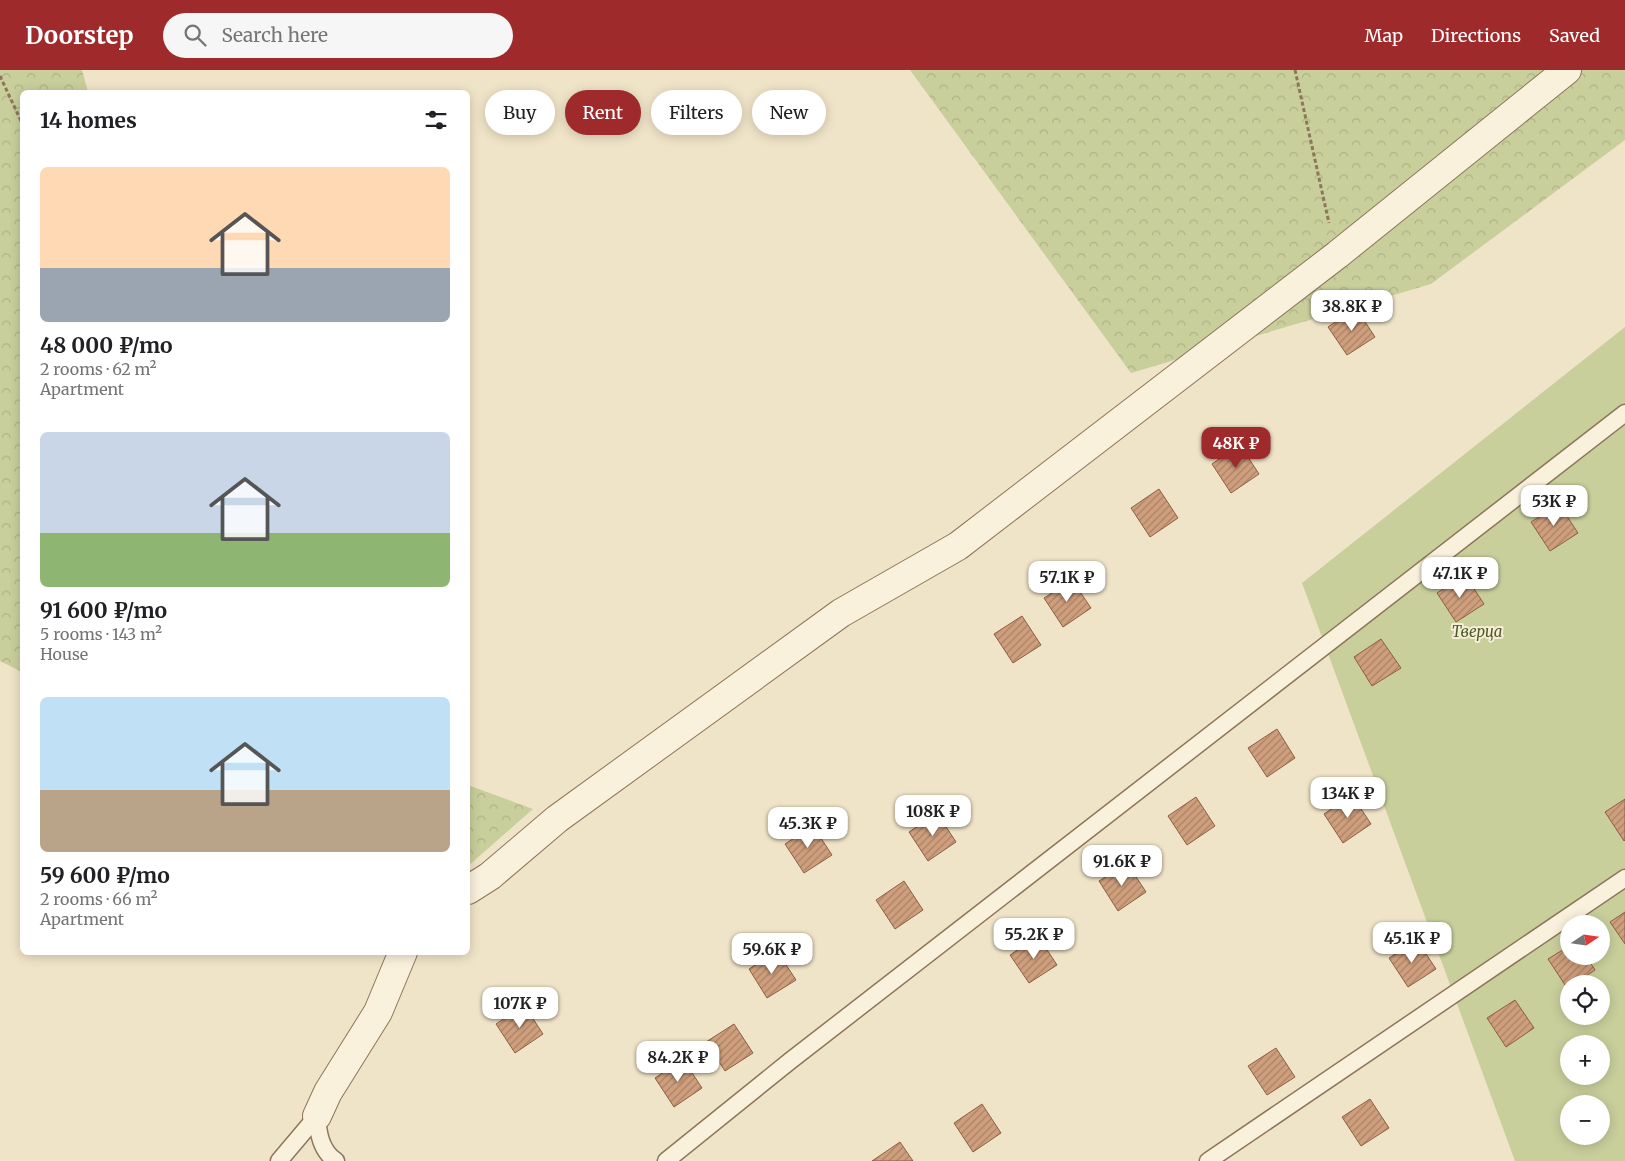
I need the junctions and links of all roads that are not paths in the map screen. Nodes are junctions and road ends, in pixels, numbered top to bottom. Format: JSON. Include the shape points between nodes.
{"nodes":[{"id":1,"x":1567,"y":70,"type":"edge"},
{"id":2,"x":1625,"y":413,"type":"edge"},
{"id":3,"x":1625,"y":878,"type":"edge"},
{"id":4,"x":470,"y":889,"type":"edge"},
{"id":5,"x":402,"y":955,"type":"edge"},
{"id":6,"x":317,"y":1116,"type":"junction"},
{"id":7,"x":279,"y":1161,"type":"edge"},
{"id":8,"x":336,"y":1161,"type":"edge"},
{"id":9,"x":666,"y":1161,"type":"edge"},
{"id":10,"x":1208,"y":1161,"type":"edge"}],
"edges":[{"from":1,"to":4,"type":"street","via":[[1336,255],[958,546],[840,613],[558,819]]},
{"from":2,"to":9,"type":"lane","via":[[790,1061]]},
{"from":3,"to":10,"type":"lane"},
{"from":5,"to":6,"type":"street","via":[[378,1012],[328,1092]]},
{"from":6,"to":7,"type":"lane"},
{"from":6,"to":8,"type":"lane","via":[[318,1136],[329,1156]]}]}
